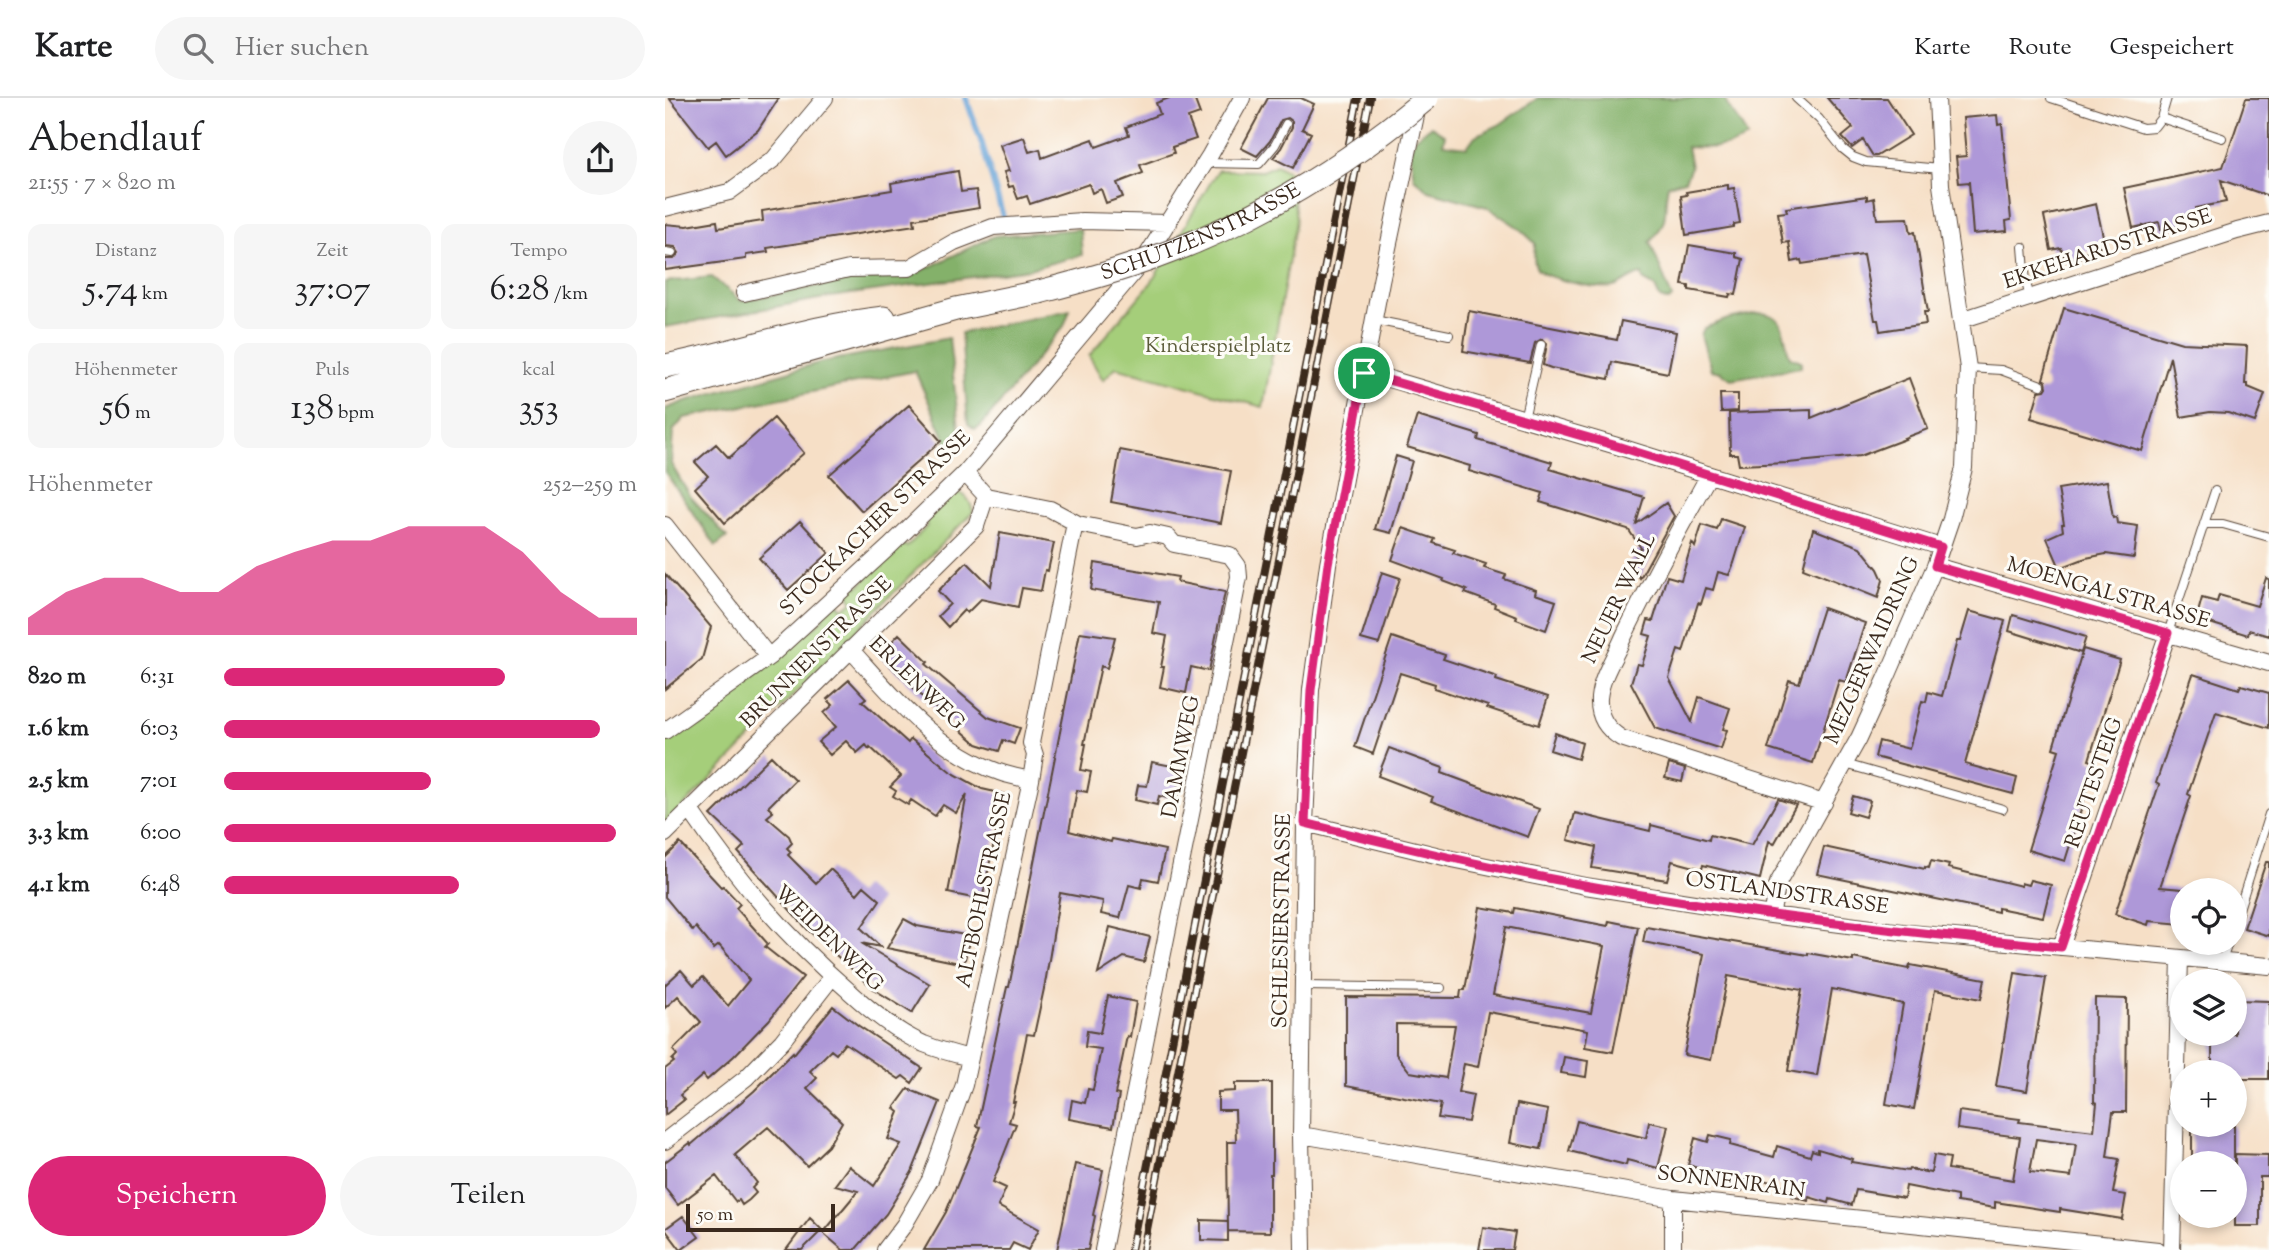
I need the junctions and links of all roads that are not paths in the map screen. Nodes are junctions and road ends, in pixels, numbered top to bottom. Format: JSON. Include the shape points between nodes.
{"nodes":[{"id":1,"x":825,"y":98,"type":"edge"},
{"id":2,"x":1242,"y":98,"type":"edge"},
{"id":3,"x":1420,"y":98,"type":"edge"},
{"id":4,"x":1427,"y":98,"type":"edge"},
{"id":5,"x":1796,"y":98,"type":"edge"},
{"id":6,"x":1937,"y":98,"type":"edge"},
{"id":7,"x":2051,"y":98,"type":"edge"},
{"id":8,"x":2167,"y":98,"type":"edge"},
{"id":9,"x":2161,"y":118,"type":"junction"},
{"id":10,"x":1286,"y":124,"type":"dead end"},
{"id":11,"x":2222,"y":138,"type":"dead end"},
{"id":12,"x":1205,"y":163,"type":"junction"},
{"id":13,"x":1940,"y":169,"type":"junction"},
{"id":14,"x":665,"y":208,"type":"edge"},
{"id":15,"x":1168,"y":223,"type":"junction"},
{"id":16,"x":2269,"y":223,"type":"edge"},
{"id":17,"x":2023,"y":247,"type":"dead end"},
{"id":18,"x":744,"y":293,"type":"dead end"},
{"id":19,"x":2031,"y":297,"type":"junction"},
{"id":20,"x":949,"y":310,"type":"junction"},
{"id":21,"x":1374,"y":320,"type":"junction"},
{"id":22,"x":1961,"y":320,"type":"junction"},
{"id":23,"x":1449,"y":335,"type":"dead end"},
{"id":24,"x":1541,"y":345,"type":"dead end"},
{"id":25,"x":665,"y":366,"type":"edge"},
{"id":26,"x":1968,"y":368,"type":"junction"},
{"id":27,"x":1364,"y":373,"type":"junction"},
{"id":28,"x":2041,"y":386,"type":"dead end"},
{"id":29,"x":665,"y":391,"type":"edge"},
{"id":30,"x":1524,"y":419,"type":"junction"},
{"id":31,"x":965,"y":473,"type":"junction"},
{"id":32,"x":1709,"y":475,"type":"junction"},
{"id":33,"x":2215,"y":491,"type":"dead end"},
{"id":34,"x":986,"y":496,"type":"junction"},
{"id":35,"x":1075,"y":523,"type":"junction"},
{"id":36,"x":2204,"y":524,"type":"junction"},
{"id":37,"x":665,"y":525,"type":"edge"},
{"id":38,"x":2269,"y":537,"type":"edge"},
{"id":39,"x":1941,"y":547,"type":"junction"},
{"id":40,"x":1935,"y":566,"type":"junction"},
{"id":41,"x":2168,"y":633,"type":"junction"},
{"id":42,"x":850,"y":649,"type":"junction"},
{"id":43,"x":769,"y":657,"type":"junction"},
{"id":44,"x":2269,"y":663,"type":"edge"},
{"id":45,"x":665,"y":731,"type":"edge"},
{"id":46,"x":1845,"y":764,"type":"junction"},
{"id":47,"x":1031,"y":780,"type":"junction"},
{"id":48,"x":1824,"y":803,"type":"junction"},
{"id":49,"x":2003,"y":809,"type":"dead end"},
{"id":50,"x":689,"y":810,"type":"junction"},
{"id":51,"x":2269,"y":814,"type":"edge"},
{"id":52,"x":1305,"y":823,"type":"junction"},
{"id":53,"x":665,"y":834,"type":"edge"},
{"id":54,"x":2247,"y":884,"type":"edge"},
{"id":55,"x":1771,"y":915,"type":"junction"},
{"id":56,"x":2061,"y":947,"type":"junction"},
{"id":57,"x":2224,"y":955,"type":"edge"},
{"id":58,"x":2180,"y":958,"type":"junction"},
{"id":59,"x":2222,"y":961,"type":"junction"},
{"id":60,"x":2269,"y":966,"type":"edge"},
{"id":61,"x":832,"y":977,"type":"junction"},
{"id":62,"x":1304,"y":986,"type":"junction"},
{"id":63,"x":1441,"y":988,"type":"dead end"},
{"id":64,"x":970,"y":1058,"type":"junction"},
{"id":65,"x":1301,"y":1135,"type":"junction"},
{"id":66,"x":665,"y":1141,"type":"edge"},
{"id":67,"x":1673,"y":1199,"type":"junction"},
{"id":68,"x":885,"y":1250,"type":"edge"},
{"id":69,"x":1103,"y":1250,"type":"edge"},
{"id":70,"x":1303,"y":1250,"type":"edge"},
{"id":71,"x":1673,"y":1250,"type":"edge"},
{"id":72,"x":2158,"y":1250,"type":"edge"},
{"id":73,"x":2172,"y":1250,"type":"edge"}],
"edges":[{"from":1,"to":14,"type":"street","via":[[773,159],[729,192]]},
{"from":2,"to":12,"type":"street","name":"STOCKACHER STRASSE"},
{"from":3,"to":21,"type":"street","name":"SCHLESIERSTRASSE"},
{"from":4,"to":20,"type":"main road","name":"SCHÜTZENSTRASSE","bridge":true,"via":[[1354,155],[1286,197],[1199,241],[1039,292]]},
{"from":5,"to":13,"type":"lane","via":[[1853,157]]},
{"from":6,"to":13,"type":"street","name":"MEZGERWAIDRING"},
{"from":7,"to":9,"type":"lane","via":[[2143,128],[2154,127]]},
{"from":8,"to":9,"type":"lane"},
{"from":9,"to":11,"type":"lane"},
{"from":10,"to":12,"type":"lane","via":[[1259,164]]},
{"from":12,"to":15,"type":"street","name":"STOCKACHER STRASSE"},
{"from":13,"to":22,"type":"street","name":"MEZGERWAIDRING"},
{"from":15,"to":18,"type":"street","via":[[1082,221],[993,227],[954,242],[909,268],[849,269]]},
{"from":15,"to":31,"type":"street","name":"STOCKACHER STRASSE","via":[[1144,260]]},
{"from":16,"to":19,"type":"street","name":"EKKEHARDSTRASSE"},
{"from":17,"to":19,"type":"lane"},
{"from":19,"to":22,"type":"street","name":"EKKEHARDSTRASSE"},
{"from":20,"to":25,"type":"main road","name":"SCHÜTZENSTRASSE","via":[[844,323]]},
{"from":20,"to":29,"type":"main road","name":"SCHÜTZENSTRASSE"},
{"from":21,"to":23,"type":"lane"},
{"from":21,"to":27,"type":"street","name":"SCHLESIERSTRASSE"},
{"from":22,"to":26,"type":"street","name":"MEZGERWAIDRING"},
{"from":24,"to":30,"type":"lane"},
{"from":26,"to":28,"type":"lane","via":[[2001,370]]},
{"from":26,"to":39,"type":"street","name":"MEZGERWAIDRING","via":[[1964,468]]},
{"from":27,"to":30,"type":"street"},
{"from":27,"to":52,"type":"street","name":"SCHLESIERSTRASSE","via":[[1328,564],[1311,690]]},
{"from":30,"to":32,"type":"street"},
{"from":31,"to":34,"type":"street"},
{"from":31,"to":43,"type":"street","name":"STOCKACHER STRASSE"},
{"from":32,"to":39,"type":"street"},
{"from":32,"to":48,"type":"street","name":"NEUER WALL","via":[[1654,574],[1606,675],[1599,698],[1602,718],[1621,738]]},
{"from":33,"to":36,"type":"lane"},
{"from":34,"to":35,"type":"street","name":"DAMMWEG","via":[[1050,509]]},
{"from":34,"to":42,"type":"street","name":"BRUNNENSTRASSE","via":[[976,526]]},
{"from":35,"to":47,"type":"street","name":"ALTBOHLSTRASSE","via":[[1031,743],[1035,755]]},
{"from":35,"to":69,"type":"street","name":"DAMMWEG","via":[[1137,536],[1150,533],[1168,537],[1174,544],[1230,555],[1239,577]]},
{"from":36,"to":38,"type":"lane","via":[[2223,524]]},
{"from":36,"to":41,"type":"lane"},
{"from":37,"to":43,"type":"street"},
{"from":39,"to":40,"type":"street","name":"MEZGERWAIDRING"},
{"from":40,"to":41,"type":"street","name":"MOENGALSTRASSE"},
{"from":40,"to":46,"type":"street","name":"MEZGERWAIDRING"},
{"from":41,"to":44,"type":"street","name":"MOENGALSTRASSE"},
{"from":41,"to":56,"type":"street","name":"REUTESTEIG"},
{"from":42,"to":47,"type":"street","name":"ERLENWEG","via":[[915,719],[952,750],[998,772]]},
{"from":42,"to":50,"type":"street","name":"BRUNNENSTRASSE"},
{"from":43,"to":45,"type":"street","name":"STOCKACHER STRASSE"},
{"from":46,"to":48,"type":"street","name":"MEZGERWAIDRING"},
{"from":46,"to":49,"type":"lane"},
{"from":47,"to":64,"type":"street","name":"ALTBOHLSTRASSE"},
{"from":48,"to":55,"type":"street","name":"MEZGERWAIDRING","via":[[1778,883]]},
{"from":50,"to":53,"type":"street","name":"BRUNNENSTRASSE"},
{"from":50,"to":61,"type":"street","name":"WEIDENWEG","via":[[759,903]]},
{"from":51,"to":54,"type":"lane"},
{"from":52,"to":55,"type":"street","name":"OSTLANDSTRASSE","via":[[1585,886]]},
{"from":52,"to":62,"type":"street","name":"SCHLESIERSTRASSE"},
{"from":55,"to":56,"type":"street","name":"OSTLANDSTRASSE"},
{"from":56,"to":58,"type":"street","name":"OSTLANDSTRASSE"},
{"from":57,"to":59,"type":"lane"},
{"from":58,"to":59,"type":"street","name":"OSTLANDSTRASSE"},
{"from":58,"to":73,"type":"street"},
{"from":59,"to":60,"type":"street","name":"OSTLANDSTRASSE"},
{"from":61,"to":64,"type":"street","name":"WEIDENWEG","via":[[910,1037]]},
{"from":61,"to":66,"type":"street","via":[[755,1069]]},
{"from":62,"to":63,"type":"lane"},
{"from":62,"to":65,"type":"street","name":"SCHLESIERSTRASSE"},
{"from":64,"to":68,"type":"street","name":"ALTBOHLSTRASSE","via":[[930,1180]]},
{"from":65,"to":67,"type":"street","name":"SONNENRAIN"},
{"from":65,"to":70,"type":"street","name":"SCHLESIERSTRASSE"},
{"from":67,"to":71,"type":"street"},
{"from":67,"to":72,"type":"street","name":"SONNENRAIN"}]}
